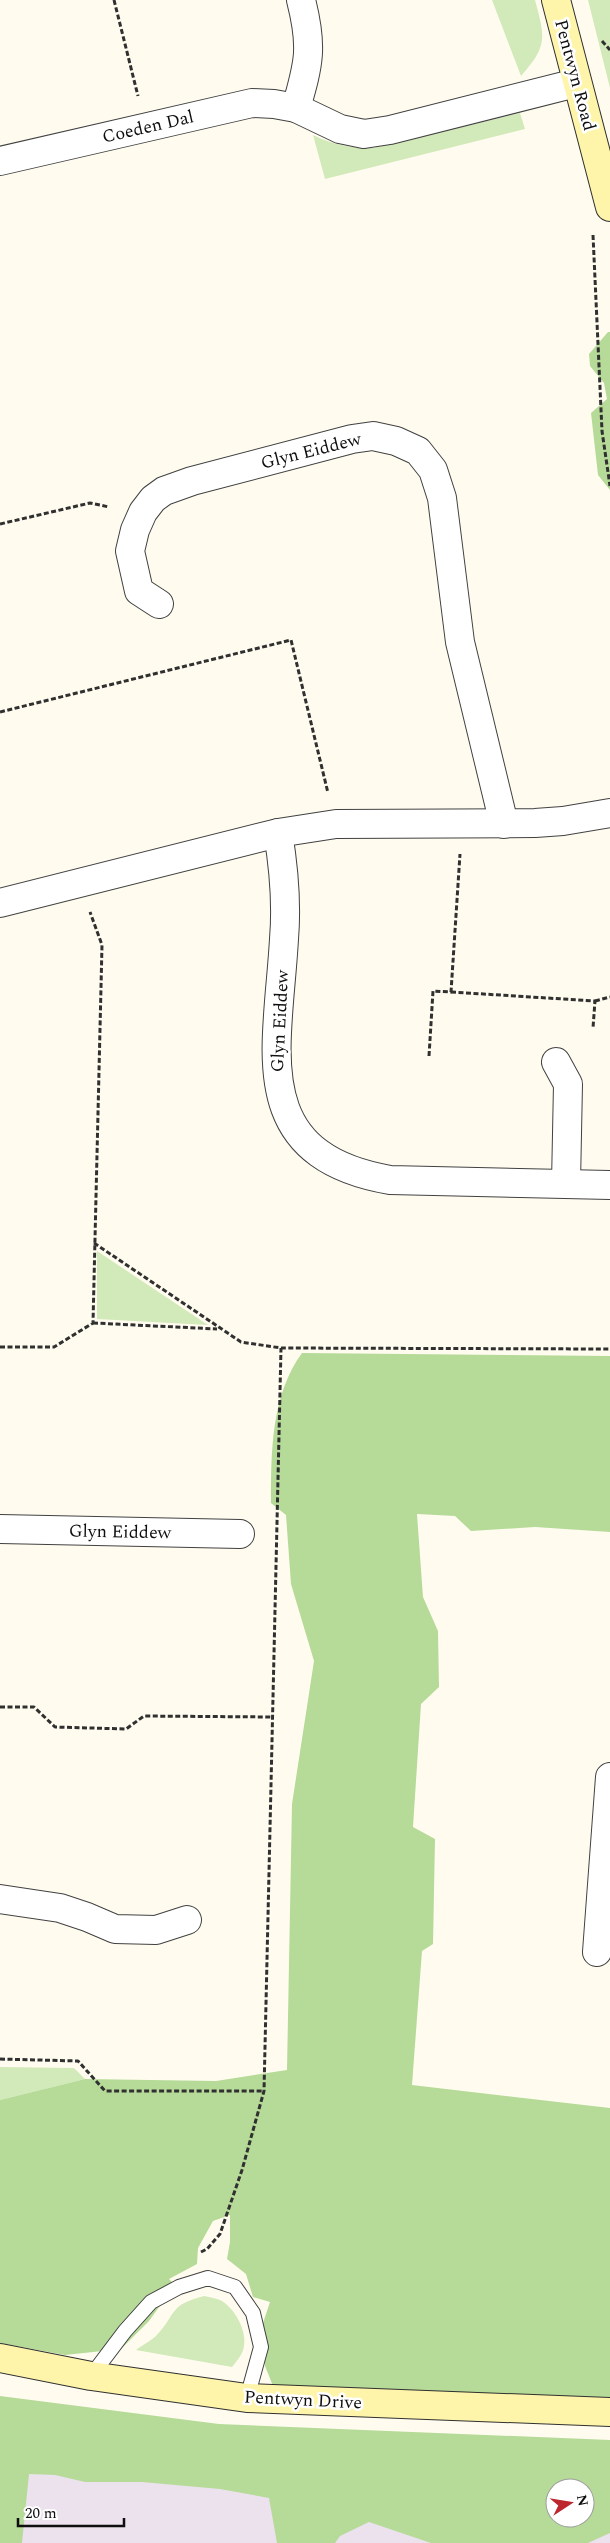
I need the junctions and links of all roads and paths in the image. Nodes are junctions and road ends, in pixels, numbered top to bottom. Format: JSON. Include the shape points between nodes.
{"nodes":[{"id":1,"x":114,"y":0,"type":"edge"},
{"id":2,"x":302,"y":0,"type":"edge"},
{"id":3,"x":556,"y":0,"type":"edge"},
{"id":4,"x":576,"y":82,"type":"junction"},
{"id":5,"x":296,"y":108,"type":"junction"},
{"id":6,"x":146,"y":128,"type":"junction"},
{"id":7,"x":0,"y":161,"type":"edge"},
{"id":8,"x":610,"y":208,"type":"edge"},
{"id":9,"x":593,"y":234,"type":"dead end"},
{"id":10,"x":610,"y":486,"type":"edge"},
{"id":11,"x":143,"y":512,"type":"junction"},
{"id":12,"x":0,"y":524,"type":"edge"},
{"id":13,"x":159,"y":604,"type":"dead end"},
{"id":14,"x":0,"y":712,"type":"edge"},
{"id":15,"x":610,"y":813,"type":"edge"},
{"id":16,"x":336,"y":824,"type":"junction"},
{"id":17,"x":462,"y":824,"type":"junction"},
{"id":18,"x":504,"y":824,"type":"junction"},
{"id":19,"x":278,"y":833,"type":"junction"},
{"id":20,"x":79,"y":883,"type":"junction"},
{"id":21,"x":0,"y":903,"type":"edge"},
{"id":22,"x":451,"y":992,"type":"junction"},
{"id":23,"x":610,"y":997,"type":"edge"},
{"id":24,"x":595,"y":1001,"type":"junction"},
{"id":25,"x":593,"y":1028,"type":"dead end"},
{"id":26,"x":429,"y":1056,"type":"dead end"},
{"id":27,"x":556,"y":1062,"type":"dead end"},
{"id":28,"x":566,"y":1184,"type":"junction"},
{"id":29,"x":610,"y":1185,"type":"edge"},
{"id":30,"x":94,"y":1243,"type":"junction"},
{"id":31,"x":93,"y":1323,"type":"junction"},
{"id":32,"x":220,"y":1330,"type":"junction"},
{"id":33,"x":0,"y":1347,"type":"edge"},
{"id":34,"x":281,"y":1348,"type":"junction"},
{"id":35,"x":610,"y":1349,"type":"edge"},
{"id":36,"x":0,"y":1529,"type":"edge"},
{"id":37,"x":240,"y":1534,"type":"dead end"},
{"id":38,"x":0,"y":1707,"type":"edge"},
{"id":39,"x":272,"y":1717,"type":"junction"},
{"id":40,"x":610,"y":1789,"type":"edge"},
{"id":41,"x":0,"y":1899,"type":"edge"},
{"id":42,"x":187,"y":1920,"type":"dead end"},
{"id":43,"x":597,"y":1952,"type":"dead end"},
{"id":44,"x":0,"y":2059,"type":"edge"},
{"id":45,"x":264,"y":2091,"type":"junction"},
{"id":46,"x":195,"y":2255,"type":"dead end"},
{"id":47,"x":0,"y":2358,"type":"edge"},
{"id":48,"x":91,"y":2376,"type":"junction"},
{"id":49,"x":246,"y":2398,"type":"junction"},
{"id":50,"x":610,"y":2412,"type":"edge"}],
"edges":[{"from":1,"to":6,"type":"path"},
{"from":2,"to":5,"type":"street","via":[[309,38],[308,62]]},
{"from":3,"to":4,"type":"street","name":"Pentwyn Road"},
{"from":4,"to":5,"type":"street","name":"Coeden Dal","via":[[364,134],[340,128]]},
{"from":4,"to":8,"type":"street","name":"Pentwyn Road"},
{"from":5,"to":6,"type":"street","name":"Coeden Dal","via":[[252,103]]},
{"from":6,"to":7,"type":"street","name":"Coeden Dal"},
{"from":9,"to":10,"type":"path","via":[[602,431]]},
{"from":11,"to":12,"type":"path","via":[[90,504]]},
{"from":11,"to":13,"type":"street","name":"Glyn Eiddew","via":[[130,551],[139,591]]},
{"from":11,"to":18,"type":"street","name":"Glyn Eiddew","via":[[164,491],[192,481],[352,439],[373,436],[396,441],[418,451],[433,470],[442,498],[460,642]]},
{"from":14,"to":16,"type":"path","via":[[291,640]]},
{"from":15,"to":18,"type":"street","via":[[563,822]]},
{"from":16,"to":17,"type":"street"},
{"from":16,"to":19,"type":"street"},
{"from":17,"to":18,"type":"street"},
{"from":17,"to":22,"type":"path"},
{"from":19,"to":20,"type":"street"},
{"from":19,"to":28,"type":"street","name":"Glyn Eiddew","via":[[285,887],[285,938],[275,1054],[277,1083],[284,1107],[297,1130],[317,1151],[360,1175],[390,1180]]},
{"from":20,"to":21,"type":"street"},
{"from":20,"to":30,"type":"path","via":[[102,945]]},
{"from":22,"to":24,"type":"path"},
{"from":22,"to":26,"type":"path","via":[[433,991]]},
{"from":23,"to":24,"type":"path"},
{"from":24,"to":25,"type":"path"},
{"from":27,"to":28,"type":"street","via":[[568,1084]]},
{"from":28,"to":29,"type":"street","name":"Glyn Eiddew"},
{"from":30,"to":31,"type":"path"},
{"from":30,"to":32,"type":"path"},
{"from":31,"to":32,"type":"path"},
{"from":31,"to":33,"type":"path","via":[[54,1347]]},
{"from":32,"to":34,"type":"path","via":[[241,1342]]},
{"from":34,"to":35,"type":"path"},
{"from":34,"to":39,"type":"path"},
{"from":36,"to":37,"type":"street","name":"Glyn Eiddew"},
{"from":38,"to":39,"type":"path","via":[[34,1707],[55,1726],[126,1729],[144,1716]]},
{"from":39,"to":45,"type":"path"},
{"from":40,"to":43,"type":"street"},
{"from":41,"to":42,"type":"street","via":[[60,1908],[115,1929],[156,1930]]},
{"from":44,"to":45,"type":"path","via":[[78,2062],[105,2091]]},
{"from":45,"to":46,"type":"path","via":[[220,2234],[207,2249]]},
{"from":47,"to":48,"type":"street","name":"Pentwyn Drive"},
{"from":48,"to":49,"type":"street","name":"Pentwyn Drive"},
{"from":48,"to":49,"type":"lane","via":[[151,2302],[179,2287],[208,2278],[235,2287],[253,2313],[261,2347]]},
{"from":49,"to":50,"type":"street","name":"Pentwyn Drive"}]}
